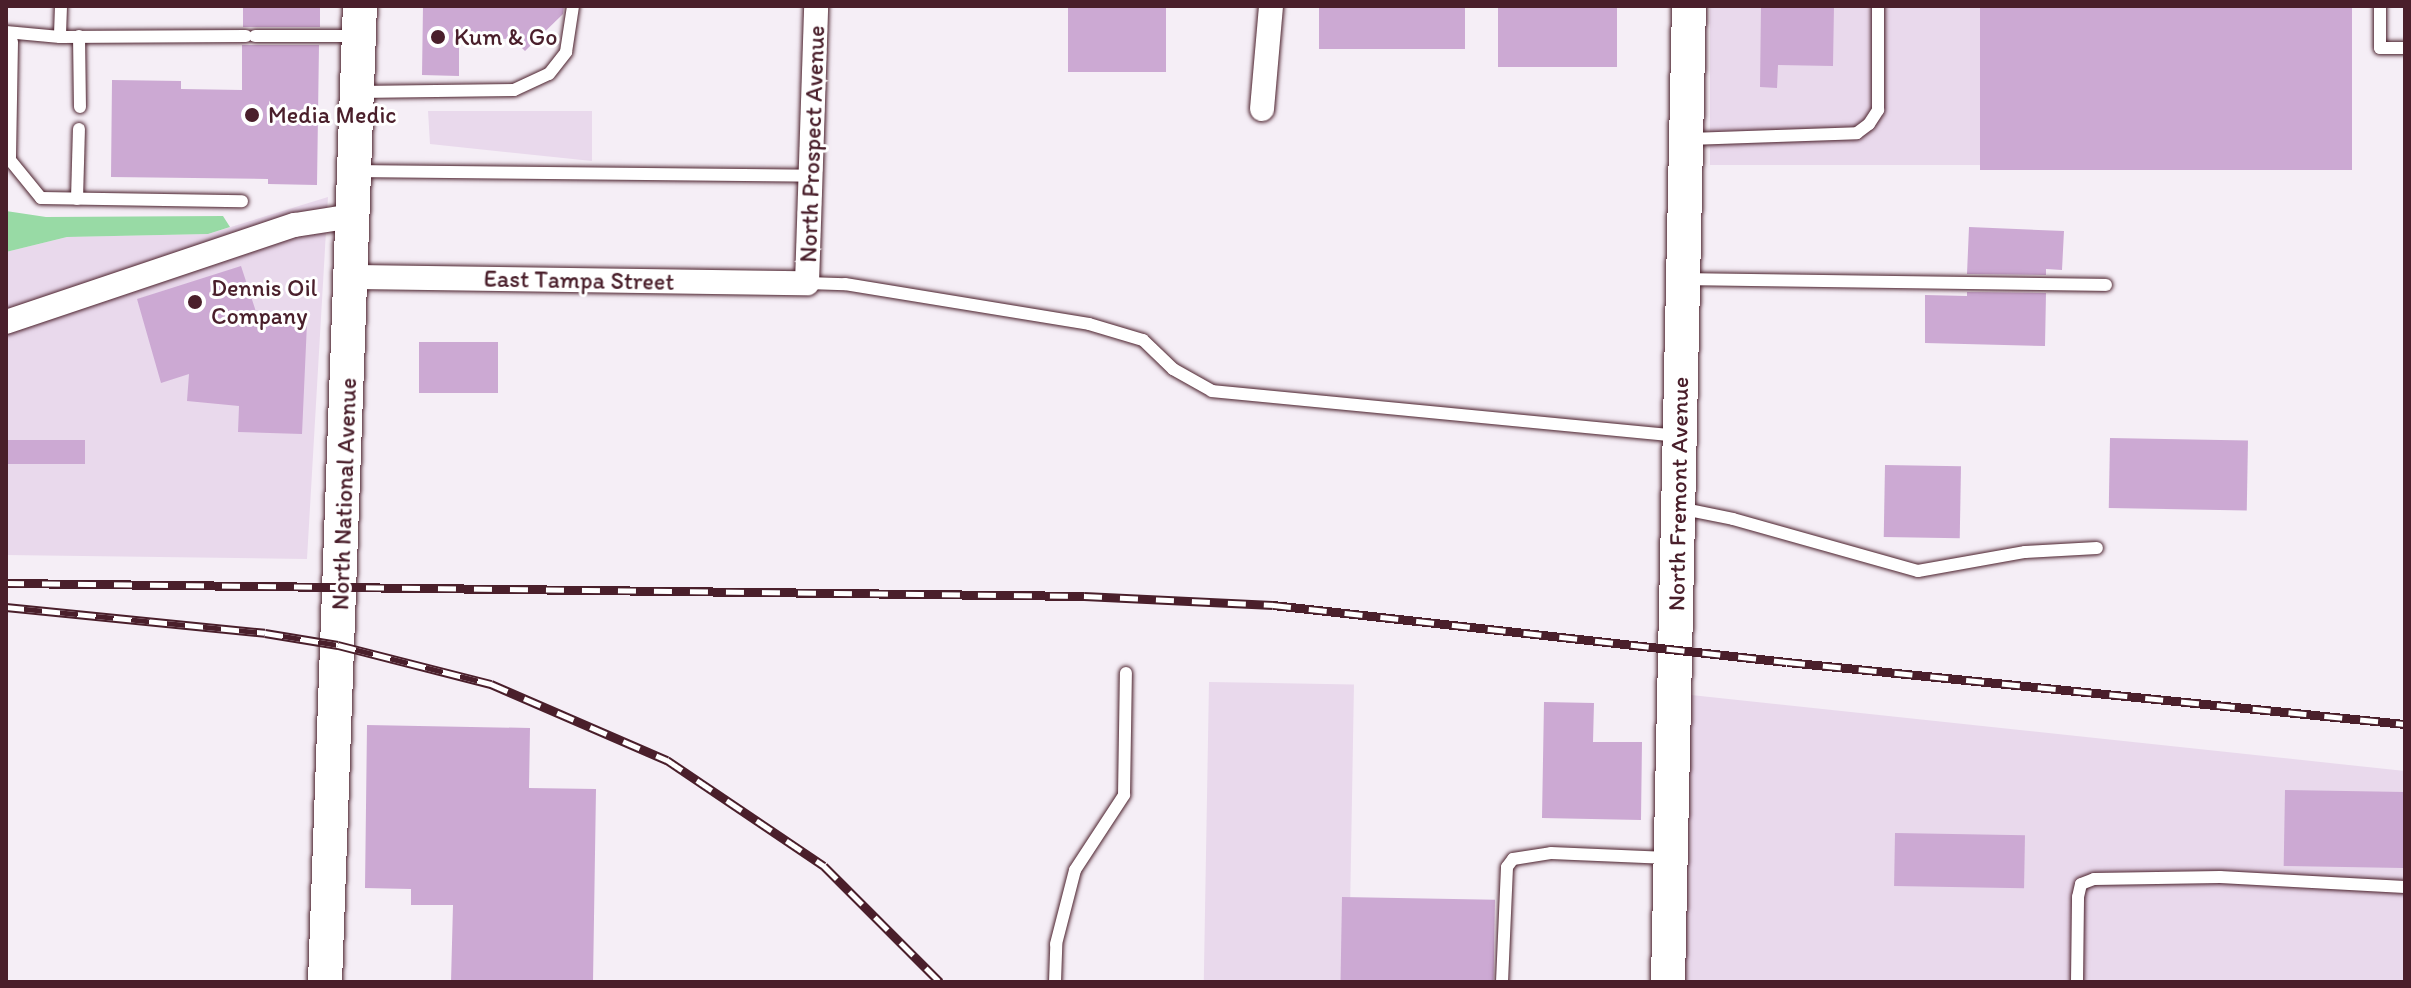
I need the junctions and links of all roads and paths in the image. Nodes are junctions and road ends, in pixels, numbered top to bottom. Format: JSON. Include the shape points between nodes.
{"nodes":[{"id":1,"x":61,"y":6,"type":"edge"},
{"id":2,"x":573,"y":6,"type":"edge"},
{"id":3,"x":816,"y":6,"type":"edge"},
{"id":4,"x":1271,"y":6,"type":"edge"},
{"id":5,"x":1689,"y":6,"type":"edge"},
{"id":6,"x":1878,"y":6,"type":"edge"},
{"id":7,"x":2380,"y":6,"type":"edge"},
{"id":8,"x":359,"y":21,"type":"edge"},
{"id":9,"x":79,"y":36,"type":"junction"},
{"id":10,"x":60,"y":37,"type":"junction"},
{"id":11,"x":8,"y":39,"type":"edge"},
{"id":12,"x":2405,"y":48,"type":"edge"},
{"id":13,"x":357,"y":92,"type":"junction"},
{"id":14,"x":80,"y":107,"type":"dead end"},
{"id":15,"x":1262,"y":109,"type":"dead end"},
{"id":16,"x":79,"y":129,"type":"dead end"},
{"id":17,"x":1685,"y":139,"type":"junction"},
{"id":18,"x":354,"y":171,"type":"junction"},
{"id":19,"x":811,"y":176,"type":"junction"},
{"id":20,"x":77,"y":199,"type":"junction"},
{"id":21,"x":242,"y":201,"type":"dead end"},
{"id":22,"x":353,"y":216,"type":"junction"},
{"id":23,"x":351,"y":277,"type":"junction"},
{"id":24,"x":1683,"y":279,"type":"junction"},
{"id":25,"x":807,"y":283,"type":"junction"},
{"id":26,"x":2106,"y":285,"type":"dead end"},
{"id":27,"x":6,"y":322,"type":"edge"},
{"id":28,"x":1680,"y":437,"type":"junction"},
{"id":29,"x":1678,"y":507,"type":"junction"},
{"id":30,"x":2097,"y":548,"type":"dead end"},
{"id":31,"x":1126,"y":673,"type":"dead end"},
{"id":32,"x":1671,"y":858,"type":"junction"},
{"id":33,"x":2405,"y":887,"type":"edge"},
{"id":34,"x":325,"y":982,"type":"edge"},
{"id":35,"x":1055,"y":982,"type":"edge"},
{"id":36,"x":1502,"y":982,"type":"edge"},
{"id":37,"x":1668,"y":982,"type":"edge"},
{"id":38,"x":2077,"y":982,"type":"edge"}],
"edges":[{"from":1,"to":10,"type":"lane"},
{"from":2,"to":13,"type":"lane","via":[[566,52],[549,74],[514,90]]},
{"from":3,"to":19,"type":"street","name":"North Prospect Avenue"},
{"from":4,"to":15,"type":"street"},
{"from":5,"to":17,"type":"street","name":"North Fremont Avenue"},
{"from":6,"to":17,"type":"lane","via":[[1878,110],[1857,133]]},
{"from":7,"to":12,"type":"lane","via":[[2380,48]]},
{"from":8,"to":9,"type":"lane","via":[[251,36]]},
{"from":8,"to":13,"type":"street","name":"North National Avenue"},
{"from":9,"to":10,"type":"lane"},
{"from":9,"to":14,"type":"lane"},
{"from":10,"to":11,"type":"lane"},
{"from":11,"to":20,"type":"lane","via":[[10,160],[41,198]]},
{"from":13,"to":18,"type":"street","name":"North National Avenue"},
{"from":16,"to":20,"type":"lane"},
{"from":17,"to":24,"type":"street","name":"North Fremont Avenue"},
{"from":18,"to":19,"type":"lane"},
{"from":18,"to":22,"type":"street","name":"North National Avenue"},
{"from":19,"to":25,"type":"street","name":"North Prospect Avenue"},
{"from":20,"to":21,"type":"lane"},
{"from":22,"to":23,"type":"street","name":"North National Avenue"},
{"from":22,"to":27,"type":"street","via":[[295,225]]},
{"from":23,"to":25,"type":"street","name":"East Tampa Street"},
{"from":23,"to":34,"type":"street","name":"North National Avenue"},
{"from":24,"to":26,"type":"lane"},
{"from":24,"to":28,"type":"street","name":"North Fremont Avenue"},
{"from":25,"to":28,"type":"lane","via":[[845,284],[1089,324],[1143,340],[1173,369],[1212,391]]},
{"from":28,"to":29,"type":"street","name":"North Fremont Avenue"},
{"from":29,"to":30,"type":"lane","via":[[1918,571],[2025,552]]},
{"from":29,"to":32,"type":"street","name":"North Fremont Avenue"},
{"from":31,"to":35,"type":"lane","via":[[1124,795],[1075,870],[1056,944]]},
{"from":32,"to":36,"type":"lane","via":[[1551,853],[1513,859],[1507,867]]},
{"from":32,"to":37,"type":"street","name":"North Fremont Avenue"},
{"from":33,"to":38,"type":"lane","via":[[2220,877],[2094,879],[2081,884],[2078,897]]}]}
